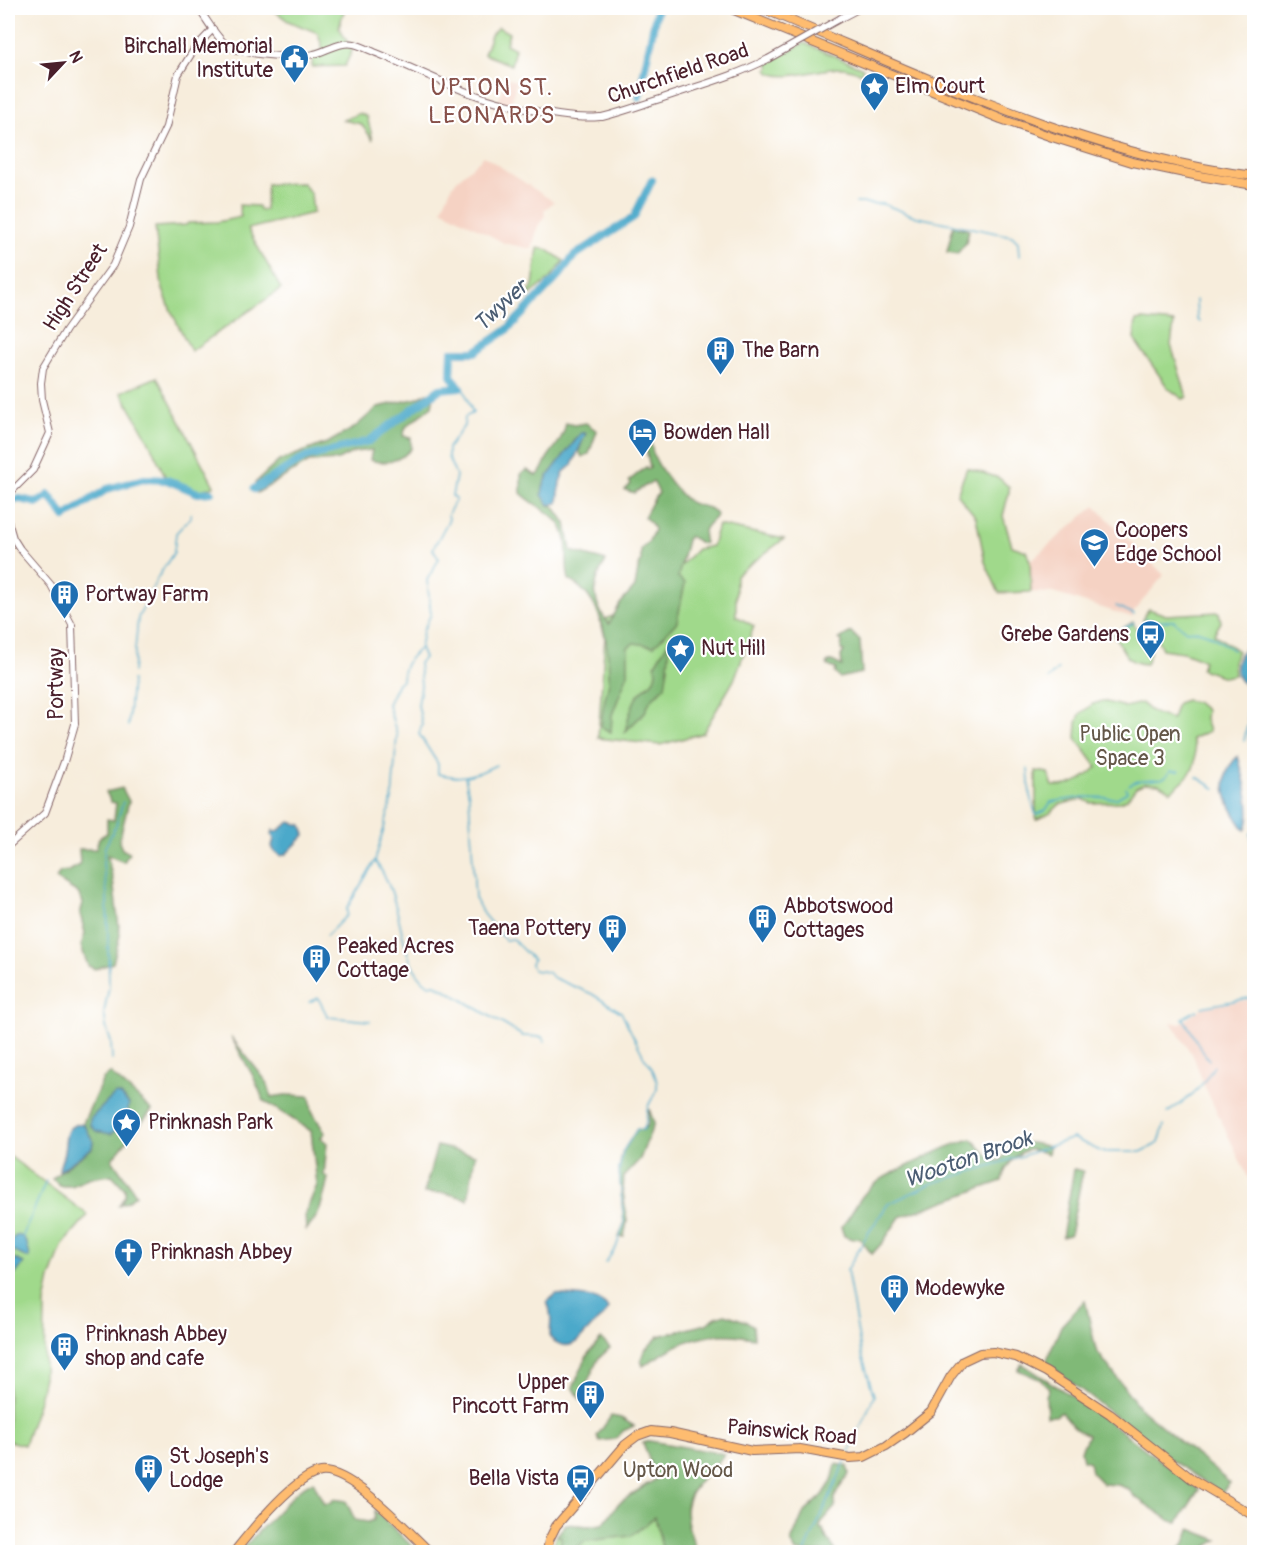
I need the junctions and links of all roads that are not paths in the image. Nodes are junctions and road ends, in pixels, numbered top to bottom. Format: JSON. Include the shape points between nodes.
{"nodes":[{"id":1,"x":198,"y":8,"type":"edge"},
{"id":2,"x":729,"y":8,"type":"edge"},
{"id":3,"x":761,"y":8,"type":"edge"},
{"id":4,"x":860,"y":8,"type":"edge"},
{"id":5,"x":213,"y":29,"type":"junction"},
{"id":6,"x":1254,"y":176,"type":"edge"},
{"id":7,"x":1254,"y":185,"type":"edge"},
{"id":8,"x":8,"y":495,"type":"edge"},
{"id":9,"x":8,"y":521,"type":"edge"},
{"id":10,"x":8,"y":846,"type":"edge"},
{"id":11,"x":1254,"y":1516,"type":"edge"},
{"id":12,"x":234,"y":1552,"type":"edge"},
{"id":13,"x":430,"y":1552,"type":"edge"},
{"id":14,"x":547,"y":1552,"type":"edge"}],
"edges":[{"from":1,"to":5,"type":"street","name":"Churchfield Road"},
{"from":2,"to":7,"type":"highway","via":[[1052,137],[1132,162]]},
{"from":3,"to":6,"type":"highway","via":[[1053,127],[1168,159]]},
{"from":4,"to":5,"type":"street","name":"Churchfield Road","bridge":true,"via":[[767,60],[707,85],[601,117],[583,118],[495,101],[355,44],[340,44],[313,54],[256,54],[236,50]]},
{"from":5,"to":8,"type":"street","name":"High Street","via":[[178,75],[166,127],[141,179],[129,227],[113,265],[43,368],[42,400],[50,433],[33,470]]},
{"from":9,"to":10,"type":"street","name":"Portway","via":[[16,543],[51,585],[72,625],[75,724],[45,813]]},
{"from":11,"to":14,"type":"main road","name":"Painswick Road","via":[[1192,1479],[1110,1414],[1046,1372],[1016,1357],[986,1352],[959,1365],[931,1412],[920,1422],[864,1457],[800,1449],[752,1450],[651,1431],[637,1436],[556,1527]]},
{"from":12,"to":13,"type":"main road","via":[[300,1482],[320,1472],[334,1473],[354,1484]]}]}
